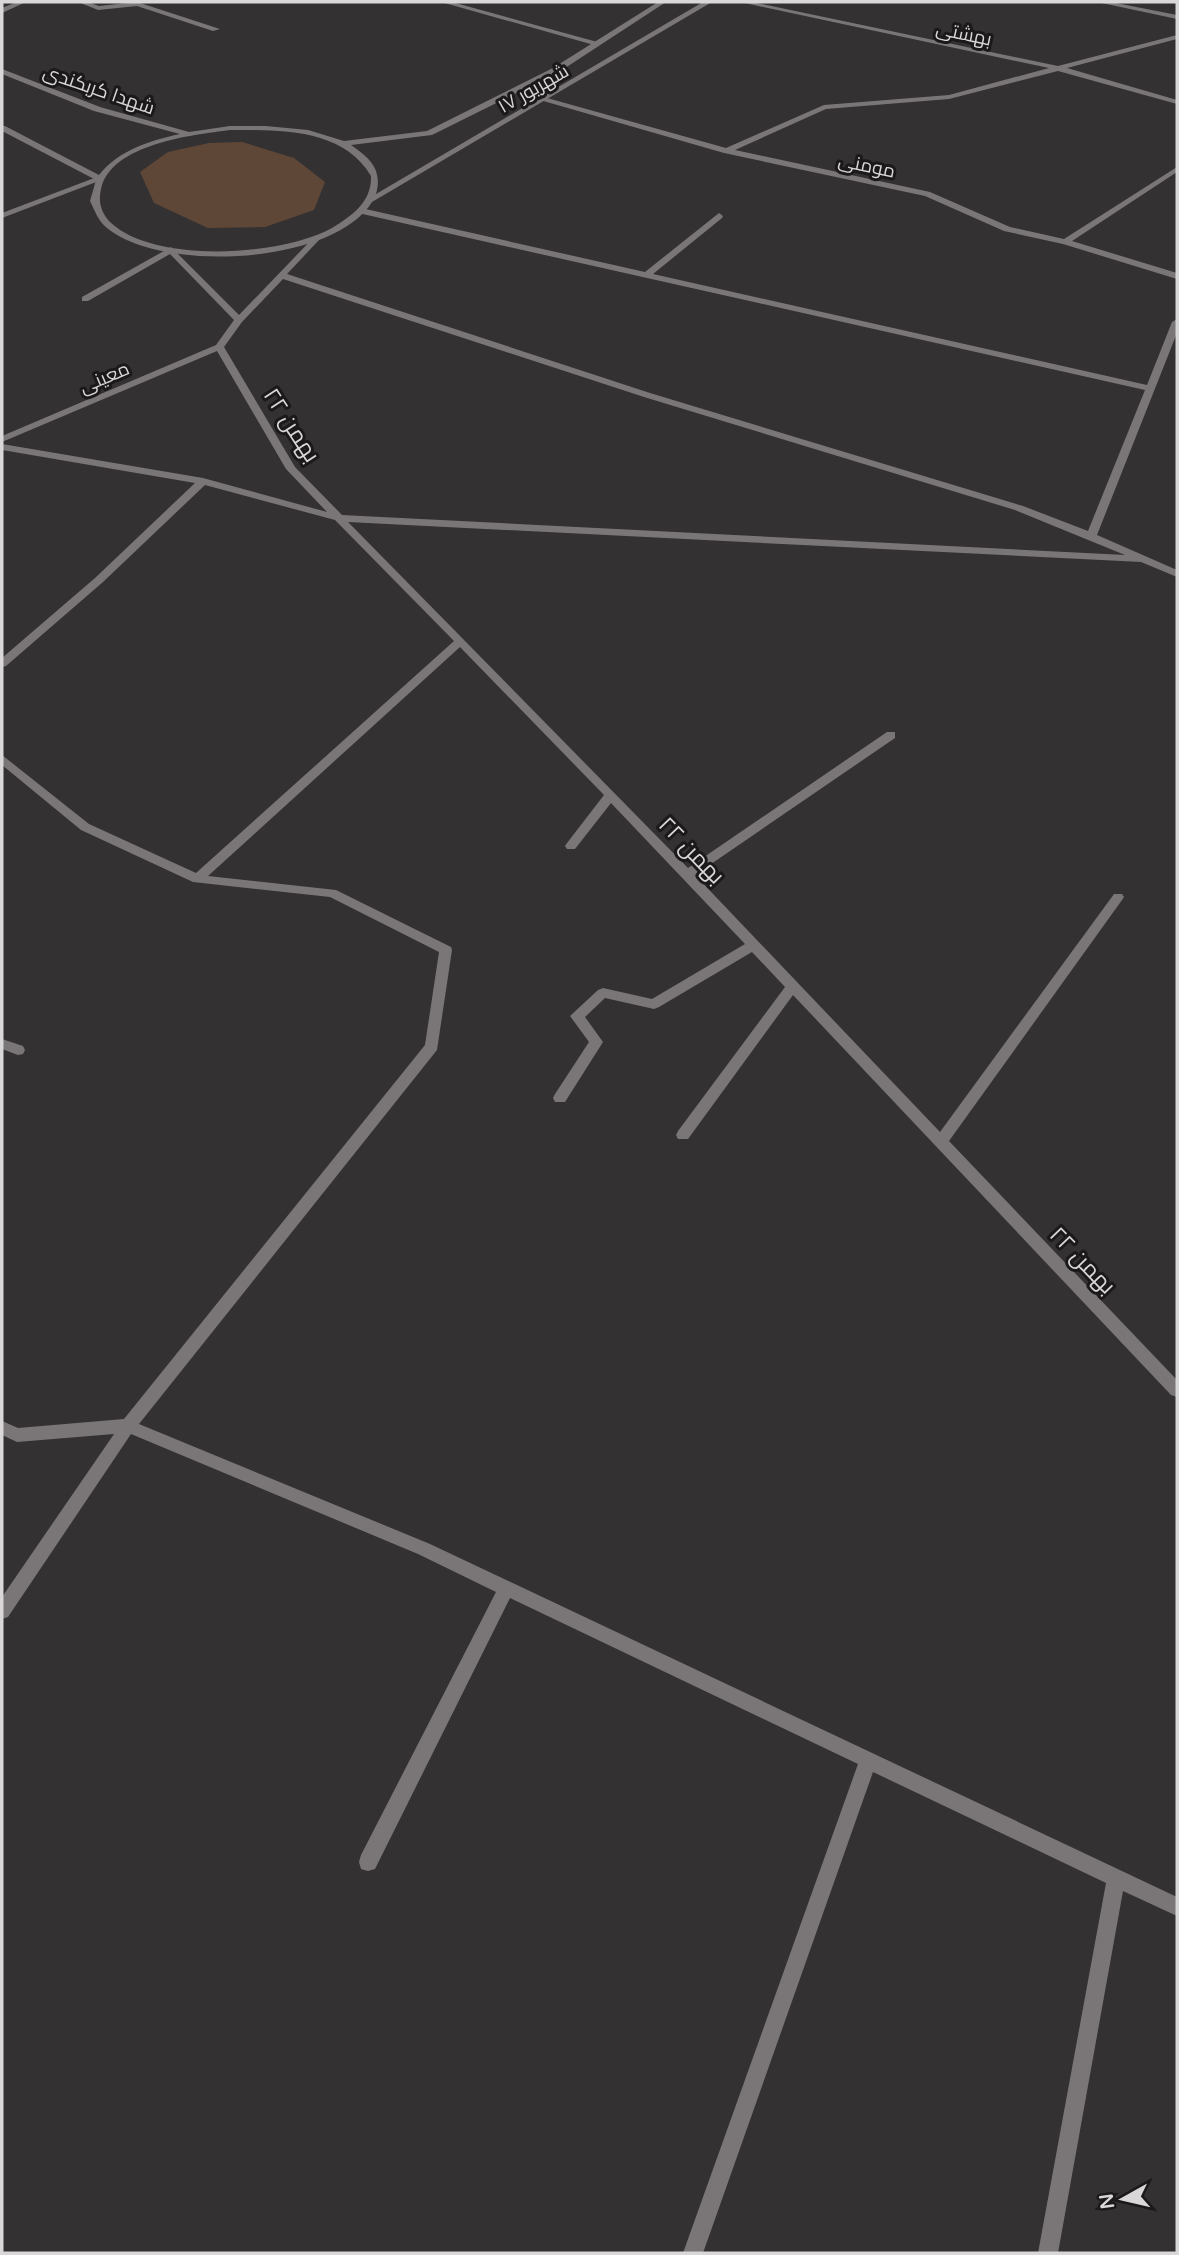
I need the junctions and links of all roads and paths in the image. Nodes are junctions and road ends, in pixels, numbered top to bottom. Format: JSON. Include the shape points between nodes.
{"nodes":[{"id":1,"x":22,"y":2,"type":"edge"},
{"id":2,"x":82,"y":2,"type":"edge"},
{"id":3,"x":445,"y":2,"type":"edge"},
{"id":4,"x":662,"y":2,"type":"edge"},
{"id":5,"x":708,"y":2,"type":"edge"},
{"id":6,"x":743,"y":2,"type":"edge"},
{"id":7,"x":1101,"y":2,"type":"edge"},
{"id":8,"x":2,"y":11,"type":"edge"},
{"id":9,"x":1177,"y":17,"type":"edge"},
{"id":10,"x":216,"y":29,"type":"dead end"},
{"id":11,"x":1177,"y":37,"type":"edge"},
{"id":12,"x":597,"y":43,"type":"junction"},
{"id":13,"x":1057,"y":68,"type":"junction"},
{"id":14,"x":2,"y":71,"type":"edge"},
{"id":15,"x":544,"y":100,"type":"junction"},
{"id":16,"x":1177,"y":102,"type":"edge"},
{"id":17,"x":2,"y":128,"type":"edge"},
{"id":18,"x":188,"y":133,"type":"junction"},
{"id":19,"x":343,"y":144,"type":"junction"},
{"id":20,"x":727,"y":151,"type":"junction"},
{"id":21,"x":1177,"y":169,"type":"edge"},
{"id":22,"x":100,"y":179,"type":"junction"},
{"id":23,"x":372,"y":200,"type":"junction"},
{"id":24,"x":361,"y":211,"type":"junction"},
{"id":25,"x":2,"y":216,"type":"edge"},
{"id":26,"x":719,"y":216,"type":"dead end"},
{"id":27,"x":316,"y":238,"type":"junction"},
{"id":28,"x":1065,"y":242,"type":"junction"},
{"id":29,"x":171,"y":250,"type":"junction"},
{"id":30,"x":647,"y":275,"type":"junction"},
{"id":31,"x":283,"y":276,"type":"junction"},
{"id":32,"x":1177,"y":276,"type":"edge"},
{"id":33,"x":85,"y":299,"type":"dead end"},
{"id":34,"x":239,"y":320,"type":"junction"},
{"id":35,"x":1177,"y":322,"type":"edge"},
{"id":36,"x":219,"y":347,"type":"junction"},
{"id":37,"x":1151,"y":389,"type":"junction"},
{"id":38,"x":2,"y":439,"type":"edge"},
{"id":39,"x":2,"y":447,"type":"edge"},
{"id":40,"x":203,"y":481,"type":"junction"},
{"id":41,"x":340,"y":518,"type":"junction"},
{"id":42,"x":1091,"y":536,"type":"junction"},
{"id":43,"x":1143,"y":559,"type":"junction"},
{"id":44,"x":1177,"y":575,"type":"edge"},
{"id":45,"x":460,"y":641,"type":"junction"},
{"id":46,"x":2,"y":664,"type":"edge"},
{"id":47,"x":891,"y":735,"type":"dead end"},
{"id":48,"x":2,"y":759,"type":"edge"},
{"id":49,"x":611,"y":795,"type":"junction"},
{"id":50,"x":571,"y":846,"type":"dead end"},
{"id":51,"x":687,"y":875,"type":"junction"},
{"id":52,"x":197,"y":879,"type":"junction"},
{"id":53,"x":1118,"y":897,"type":"dead end"},
{"id":54,"x":754,"y":945,"type":"junction"},
{"id":55,"x":793,"y":986,"type":"junction"},
{"id":56,"x":2,"y":1044,"type":"edge"},
{"id":57,"x":18,"y":1050,"type":"dead end"},
{"id":58,"x":560,"y":1098,"type":"dead end"},
{"id":59,"x":683,"y":1135,"type":"dead end"},
{"id":60,"x":942,"y":1142,"type":"junction"},
{"id":61,"x":1177,"y":1390,"type":"edge"},
{"id":62,"x":128,"y":1426,"type":"junction"},
{"id":63,"x":2,"y":1428,"type":"edge"},
{"id":64,"x":507,"y":1588,"type":"junction"},
{"id":65,"x":2,"y":1611,"type":"edge"},
{"id":66,"x":868,"y":1759,"type":"junction"},
{"id":67,"x":368,"y":1862,"type":"dead end"},
{"id":68,"x":1116,"y":1878,"type":"junction"},
{"id":69,"x":1177,"y":1908,"type":"edge"},
{"id":70,"x":693,"y":2253,"type":"edge"},
{"id":71,"x":1048,"y":2253,"type":"edge"}],
"edges":[{"from":1,"to":8,"type":"street"},
{"from":2,"to":10,"type":"street","via":[[98,8],[137,4]]},
{"from":3,"to":12,"type":"street"},
{"from":4,"to":12,"type":"street","name":"۱۷ شهریور"},
{"from":5,"to":15,"type":"street","name":"۱۷ شهریور"},
{"from":6,"to":13,"type":"street","name":"بهشتی"},
{"from":7,"to":9,"type":"street"},
{"from":11,"to":13,"type":"street"},
{"from":12,"to":19,"type":"street","name":"۱۷ شهریور","via":[[556,70],[429,133]]},
{"from":13,"to":16,"type":"street","name":"بهشتی"},
{"from":13,"to":20,"type":"street","via":[[949,97],[824,107]]},
{"from":14,"to":18,"type":"street","name":"شهدا کربکندی","via":[[97,109]]},
{"from":15,"to":20,"type":"street","name":"مومنی"},
{"from":15,"to":23,"type":"street","name":"۱۷ شهریور"},
{"from":17,"to":22,"type":"street"},
{"from":18,"to":19,"type":"street","via":[[272,128],[311,133]]},
{"from":18,"to":22,"type":"street","via":[[120,160]]},
{"from":19,"to":23,"type":"street","via":[[366,159],[376,178]]},
{"from":20,"to":28,"type":"street","name":"مومنی","via":[[927,194],[1007,229]]},
{"from":21,"to":28,"type":"street"},
{"from":22,"to":25,"type":"street"},
{"from":22,"to":29,"type":"street","via":[[94,201],[104,221],[131,239]]},
{"from":23,"to":24,"type":"street","name":"۱۷ شهریور"},
{"from":24,"to":27,"type":"street","name":"۱۷ شهریور"},
{"from":24,"to":30,"type":"street"},
{"from":26,"to":30,"type":"street"},
{"from":27,"to":29,"type":"street","via":[[258,251]]},
{"from":27,"to":31,"type":"street"},
{"from":28,"to":32,"type":"street","name":"مومنی"},
{"from":29,"to":33,"type":"street"},
{"from":29,"to":34,"type":"street"},
{"from":30,"to":37,"type":"street"},
{"from":31,"to":34,"type":"street"},
{"from":31,"to":42,"type":"street","via":[[647,395],[1019,508]]},
{"from":34,"to":36,"type":"street"},
{"from":35,"to":37,"type":"street"},
{"from":36,"to":38,"type":"street","name":"معینی"},
{"from":36,"to":41,"type":"street","name":"۲۲ بهمن","via":[[291,469]]},
{"from":37,"to":42,"type":"street"},
{"from":39,"to":40,"type":"street"},
{"from":40,"to":41,"type":"street"},
{"from":40,"to":46,"type":"street"},
{"from":41,"to":43,"type":"street"},
{"from":41,"to":45,"type":"street","name":"۲۲ بهمن"},
{"from":42,"to":43,"type":"street"},
{"from":43,"to":44,"type":"street"},
{"from":45,"to":49,"type":"street","name":"۲۲ بهمن"},
{"from":45,"to":52,"type":"street"},
{"from":47,"to":51,"type":"street"},
{"from":48,"to":52,"type":"street","via":[[85,827]]},
{"from":49,"to":50,"type":"street"},
{"from":49,"to":51,"type":"street","name":"۲۲ بهمن"},
{"from":51,"to":54,"type":"street","name":"۲۲ بهمن"},
{"from":52,"to":62,"type":"street","via":[[332,893],[446,950],[432,1046]]},
{"from":53,"to":60,"type":"street"},
{"from":54,"to":55,"type":"street","name":"۲۲ بهمن"},
{"from":54,"to":58,"type":"street","via":[[654,1004],[603,993],[576,1016],[596,1042]]},
{"from":55,"to":59,"type":"street"},
{"from":55,"to":60,"type":"street","name":"۲۲ بهمن"},
{"from":56,"to":57,"type":"street"},
{"from":60,"to":61,"type":"street","name":"۲۲ بهمن"},
{"from":62,"to":63,"type":"street","via":[[17,1435]]},
{"from":62,"to":64,"type":"street"},
{"from":62,"to":65,"type":"street"},
{"from":64,"to":66,"type":"street"},
{"from":64,"to":67,"type":"street"},
{"from":66,"to":68,"type":"street"},
{"from":66,"to":70,"type":"street"},
{"from":68,"to":69,"type":"street"},
{"from":68,"to":71,"type":"street"}]}
